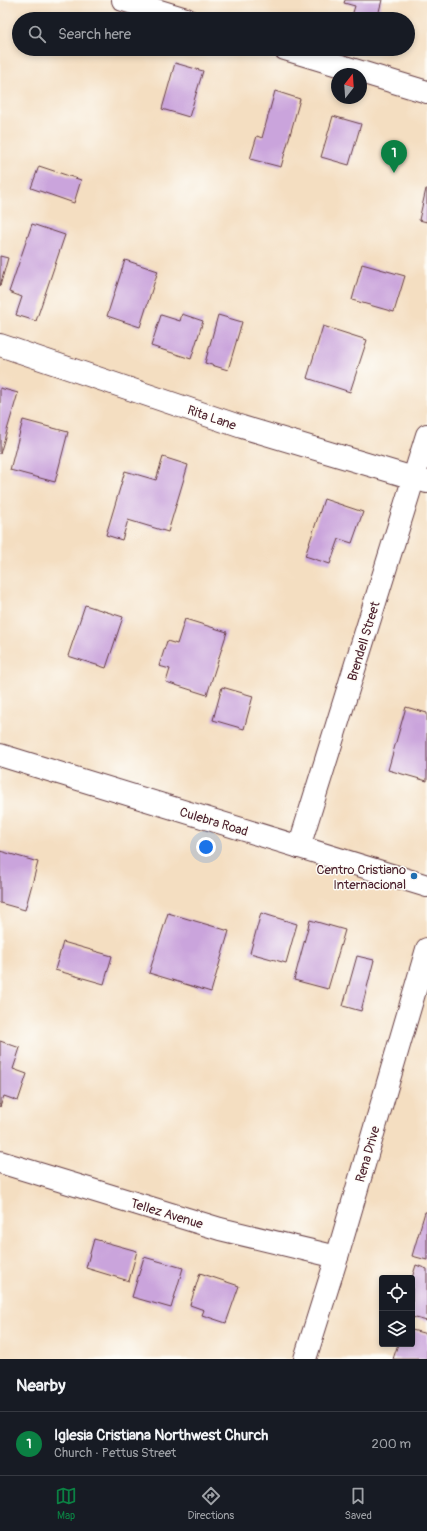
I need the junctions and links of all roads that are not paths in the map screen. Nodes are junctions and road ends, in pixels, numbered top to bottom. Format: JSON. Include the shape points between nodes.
{"nodes":[{"id":1,"x":123,"y":0,"type":"edge"},
{"id":2,"x":163,"y":12,"type":"edge"},
{"id":3,"x":309,"y":56,"type":"edge"},
{"id":4,"x":427,"y":92,"type":"edge"},
{"id":5,"x":0,"y":345,"type":"edge"},
{"id":6,"x":427,"y":435,"type":"edge"},
{"id":7,"x":420,"y":480,"type":"edge"},
{"id":8,"x":0,"y":755,"type":"edge"},
{"id":9,"x":299,"y":847,"type":"junction"},
{"id":10,"x":427,"y":886,"type":"edge"},
{"id":11,"x":427,"y":949,"type":"edge"},
{"id":12,"x":0,"y":1162,"type":"edge"},
{"id":13,"x":337,"y":1257,"type":"junction"},
{"id":14,"x":305,"y":1359,"type":"edge"}],
"edges":[{"from":1,"to":2,"type":"street"},
{"from":3,"to":4,"type":"street"},
{"from":5,"to":7,"type":"street","name":"Rita Lane","via":[[242,427]]},
{"from":6,"to":7,"type":"street","name":"Brendell Street"},
{"from":7,"to":9,"type":"street","name":"Brendell Street"},
{"from":8,"to":9,"type":"street","name":"Culebra Road"},
{"from":9,"to":10,"type":"street","name":"Culebra Road"},
{"from":11,"to":13,"type":"street","name":"Rena Drive"},
{"from":12,"to":13,"type":"street","name":"Tellez Avenue","via":[[220,1229]]},
{"from":13,"to":14,"type":"street","name":"Rena Drive"}]}
